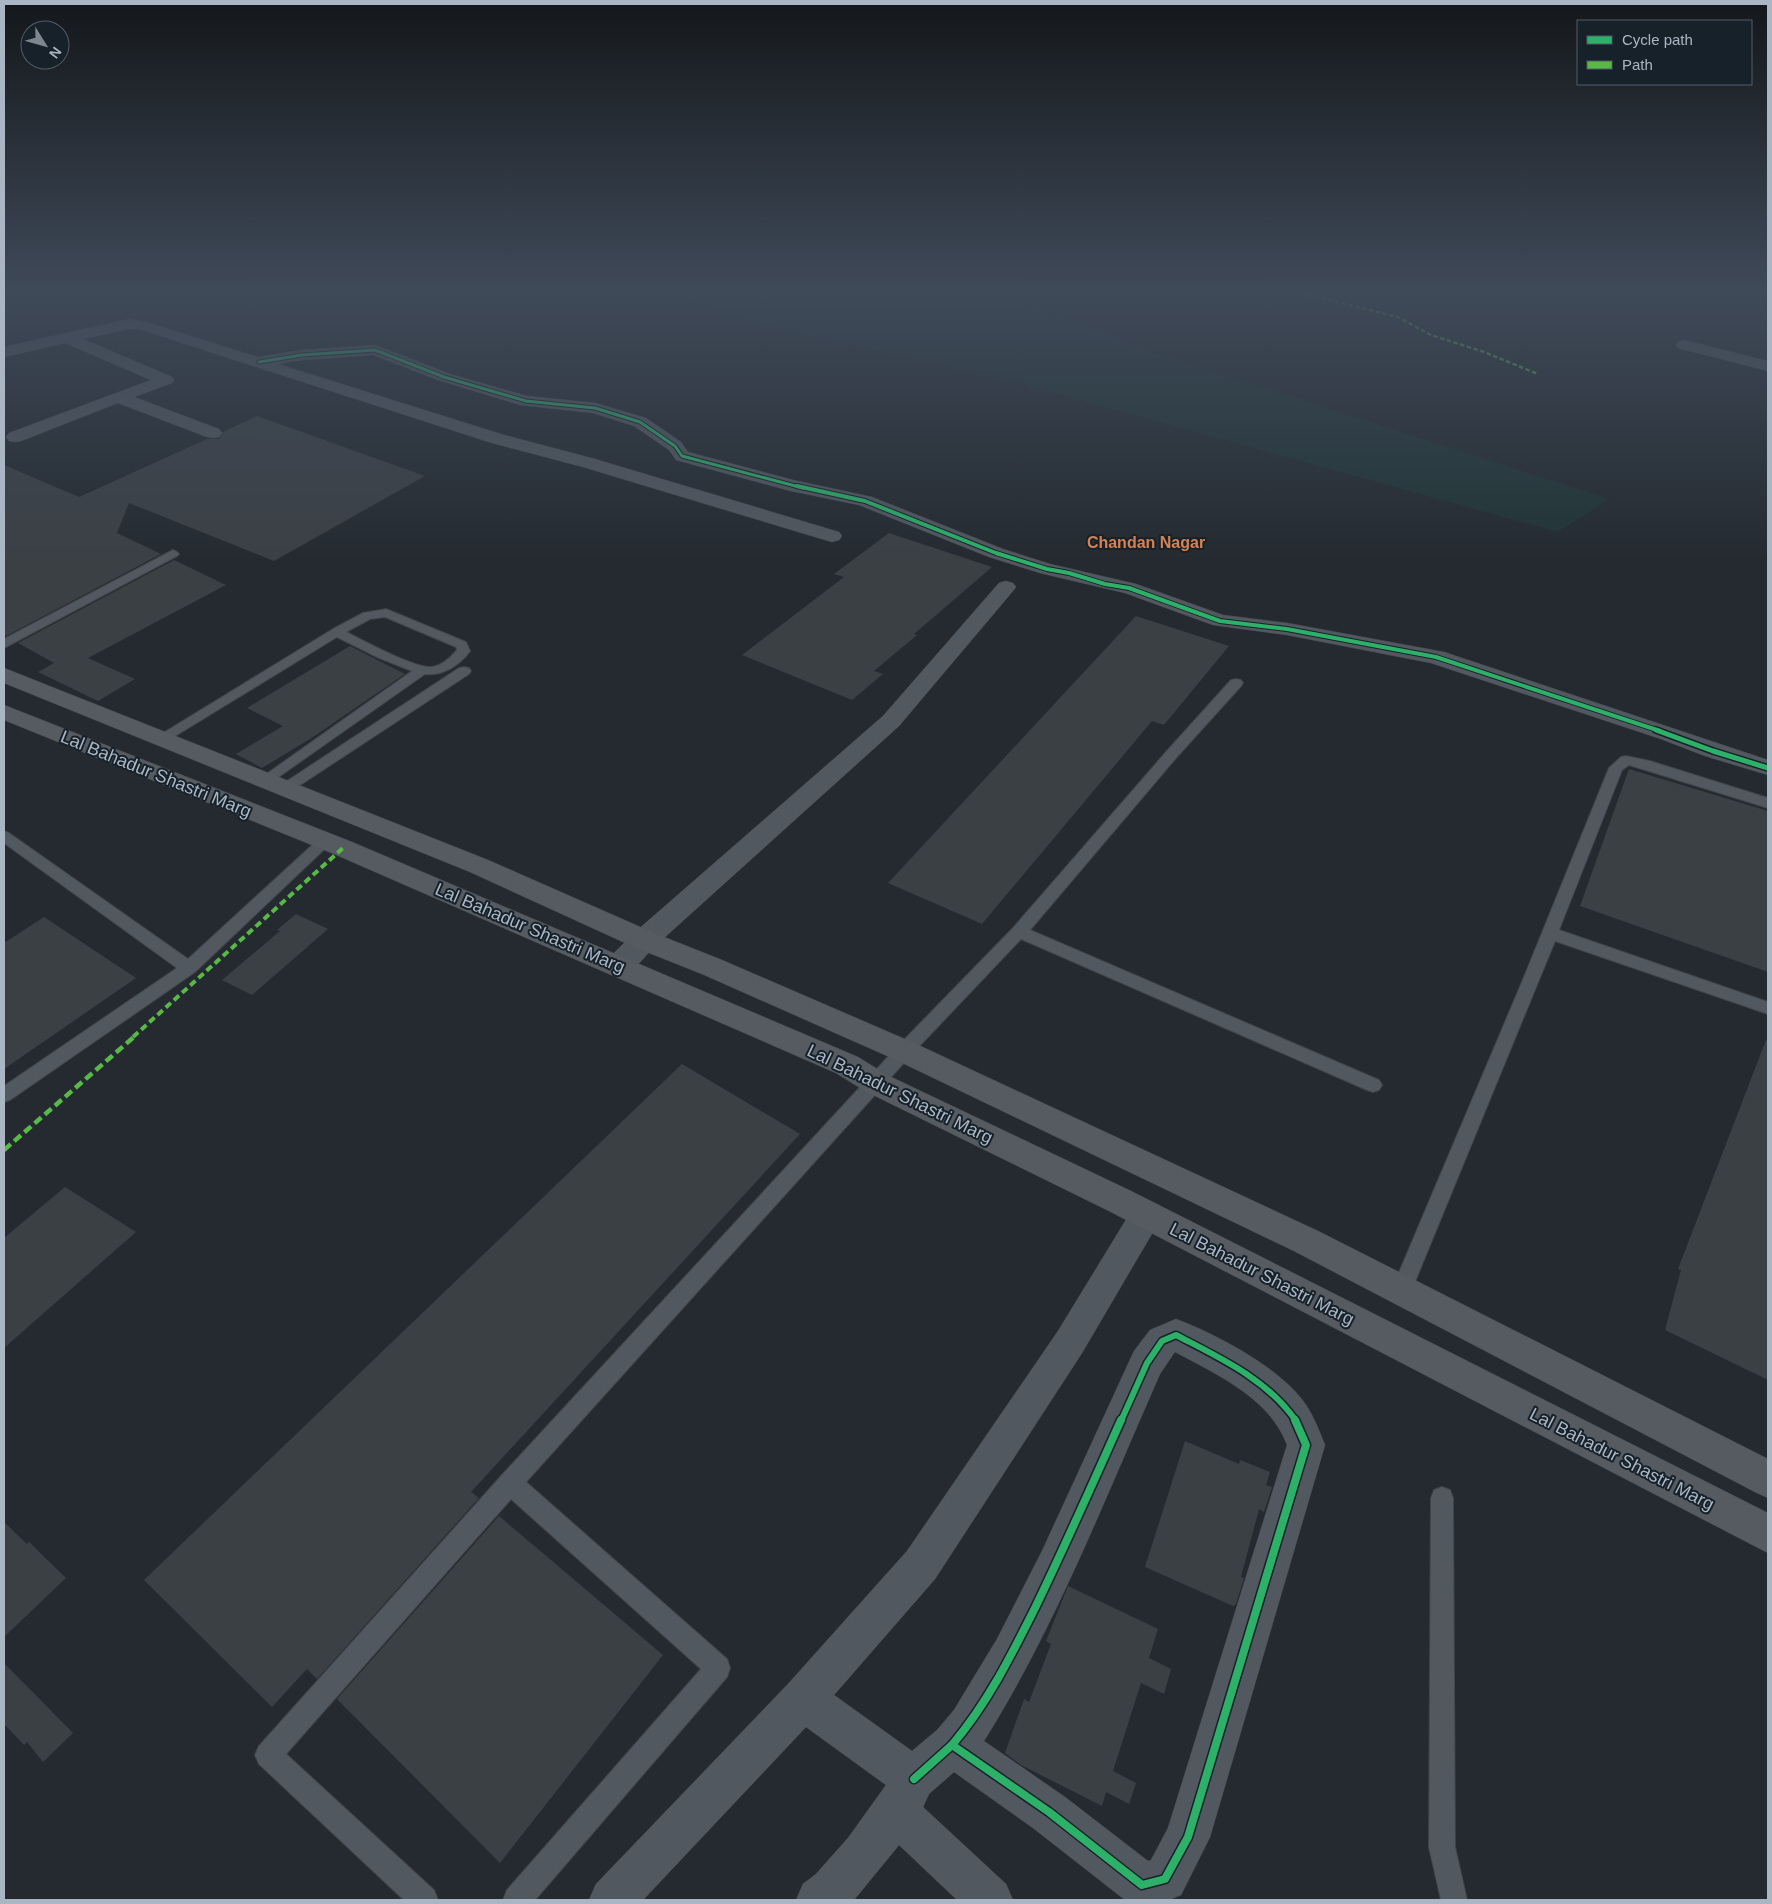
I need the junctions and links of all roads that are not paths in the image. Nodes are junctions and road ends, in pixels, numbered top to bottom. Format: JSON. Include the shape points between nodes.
{"nodes":[{"id":1,"x":161,"y":382,"type":"edge"},
{"id":2,"x":321,"y":382,"type":"edge"},
{"id":3,"x":461,"y":382,"type":"edge"},
{"id":4,"x":118,"y":397,"type":"junction"},
{"id":5,"x":213,"y":433,"type":"dead end"},
{"id":6,"x":15,"y":437,"type":"dead end"},
{"id":7,"x":832,"y":536,"type":"dead end"},
{"id":8,"x":173,"y":554,"type":"dead end"},
{"id":9,"x":1006,"y":588,"type":"dead end"},
{"id":10,"x":337,"y":632,"type":"junction"},
{"id":11,"x":4,"y":644,"type":"edge"},
{"id":12,"x":422,"y":670,"type":"junction"},
{"id":13,"x":464,"y":671,"type":"dead end"},
{"id":14,"x":4,"y":676,"type":"edge"},
{"id":15,"x":1236,"y":683,"type":"dead end"},
{"id":16,"x":4,"y":712,"type":"edge"},
{"id":17,"x":162,"y":738,"type":"junction"},
{"id":18,"x":1768,"y":768,"type":"edge"},
{"id":19,"x":264,"y":780,"type":"junction"},
{"id":20,"x":206,"y":794,"type":"junction"},
{"id":21,"x":1768,"y":803,"type":"edge"},
{"id":22,"x":4,"y":836,"type":"edge"},
{"id":23,"x":326,"y":841,"type":"junction"},
{"id":24,"x":1019,"y":932,"type":"junction"},
{"id":25,"x":1549,"y":933,"type":"junction"},
{"id":26,"x":644,"y":940,"type":"junction"},
{"id":27,"x":618,"y":966,"type":"junction"},
{"id":28,"x":189,"y":968,"type":"junction"},
{"id":29,"x":1768,"y":1008,"type":"edge"},
{"id":30,"x":904,"y":1051,"type":"junction"},
{"id":31,"x":876,"y":1083,"type":"junction"},
{"id":32,"x":1373,"y":1085,"type":"dead end"},
{"id":33,"x":4,"y":1096,"type":"edge"},
{"id":34,"x":1147,"y":1214,"type":"junction"},
{"id":35,"x":1402,"y":1289,"type":"junction"},
{"id":36,"x":1768,"y":1479,"type":"edge"},
{"id":37,"x":510,"y":1483,"type":"junction"},
{"id":38,"x":1442,"y":1498,"type":"dead end"},
{"id":39,"x":1768,"y":1534,"type":"edge"},
{"id":40,"x":803,"y":1699,"type":"junction"},
{"id":41,"x":952,"y":1745,"type":"junction"},
{"id":42,"x":905,"y":1796,"type":"junction"},
{"id":43,"x":424,"y":1900,"type":"edge"},
{"id":44,"x":517,"y":1900,"type":"edge"},
{"id":45,"x":612,"y":1900,"type":"edge"},
{"id":46,"x":818,"y":1900,"type":"edge"},
{"id":47,"x":990,"y":1900,"type":"edge"},
{"id":48,"x":1454,"y":1900,"type":"edge"}],
"edges":[{"from":1,"to":4,"type":"street"},
{"from":2,"to":7,"type":"street","via":[[498,439]]},
{"from":3,"to":18,"type":"street","via":[[526,401],[594,408],[640,422],[675,446],[682,456],[865,501],[1046,569],[1129,588],[1220,621],[1288,629],[1436,657]]},
{"from":4,"to":5,"type":"street"},
{"from":4,"to":6,"type":"street"},
{"from":8,"to":11,"type":"lane"},
{"from":9,"to":26,"type":"street","via":[[891,721]]},
{"from":10,"to":12,"type":"lane"},
{"from":10,"to":12,"type":"lane","via":[[367,616],[386,613],[462,645],[464,651],[454,661],[440,669]]},
{"from":10,"to":17,"type":"lane"},
{"from":12,"to":19,"type":"lane"},
{"from":13,"to":19,"type":"lane"},
{"from":14,"to":17,"type":"main road","name":"Lal Bahadur Shastri Marg"},
{"from":15,"to":24,"type":"lane"},
{"from":16,"to":20,"type":"main road","name":"Lal Bahadur Shastri Marg"},
{"from":17,"to":19,"type":"main road","name":"Lal Bahadur Shastri Marg"},
{"from":19,"to":20,"type":"main road"},
{"from":19,"to":26,"type":"main road","name":"Lal Bahadur Shastri Marg","via":[[479,866]]},
{"from":20,"to":23,"type":"main road","name":"Lal Bahadur Shastri Marg"},
{"from":21,"to":25,"type":"lane","via":[[1626,760],[1616,768]]},
{"from":22,"to":28,"type":"lane"},
{"from":23,"to":27,"type":"main road","name":"Lal Bahadur Shastri Marg"},
{"from":23,"to":28,"type":"lane"},
{"from":24,"to":30,"type":"lane"},
{"from":24,"to":32,"type":"lane"},
{"from":25,"to":29,"type":"lane"},
{"from":25,"to":35,"type":"lane"},
{"from":26,"to":27,"type":"street"},
{"from":26,"to":30,"type":"main road","name":"Lal Bahadur Shastri Marg"},
{"from":27,"to":31,"type":"main road","name":"Lal Bahadur Shastri Marg","via":[[847,1065]]},
{"from":28,"to":33,"type":"lane"},
{"from":30,"to":31,"type":"lane"},
{"from":30,"to":35,"type":"main road","name":"Lal Bahadur Shastri Marg"},
{"from":31,"to":34,"type":"main road","name":"Lal Bahadur Shastri Marg"},
{"from":31,"to":37,"type":"lane"},
{"from":34,"to":39,"type":"main road","name":"Lal Bahadur Shastri Marg"},
{"from":34,"to":40,"type":"street","via":[[1070,1342],[921,1565]]},
{"from":35,"to":36,"type":"main road","name":"Lal Bahadur Shastri Marg"},
{"from":37,"to":43,"type":"lane","via":[[268,1755]]},
{"from":37,"to":44,"type":"lane","via":[[718,1668]]},
{"from":38,"to":48,"type":"lane","via":[[1442,1847]]},
{"from":40,"to":42,"type":"street"},
{"from":40,"to":45,"type":"street"},
{"from":41,"to":41,"type":"street","via":[[1007,1782],[1142,1885],[1165,1879],[1188,1837],[1306,1445],[1298,1423],[1280,1401],[1224,1361],[1176,1335],[1162,1341],[1147,1362],[1056,1565],[1012,1654],[969,1725]]},
{"from":41,"to":42,"type":"street"},
{"from":42,"to":46,"type":"street","via":[[860,1860],[826,1897]]},
{"from":42,"to":47,"type":"street"}]}
